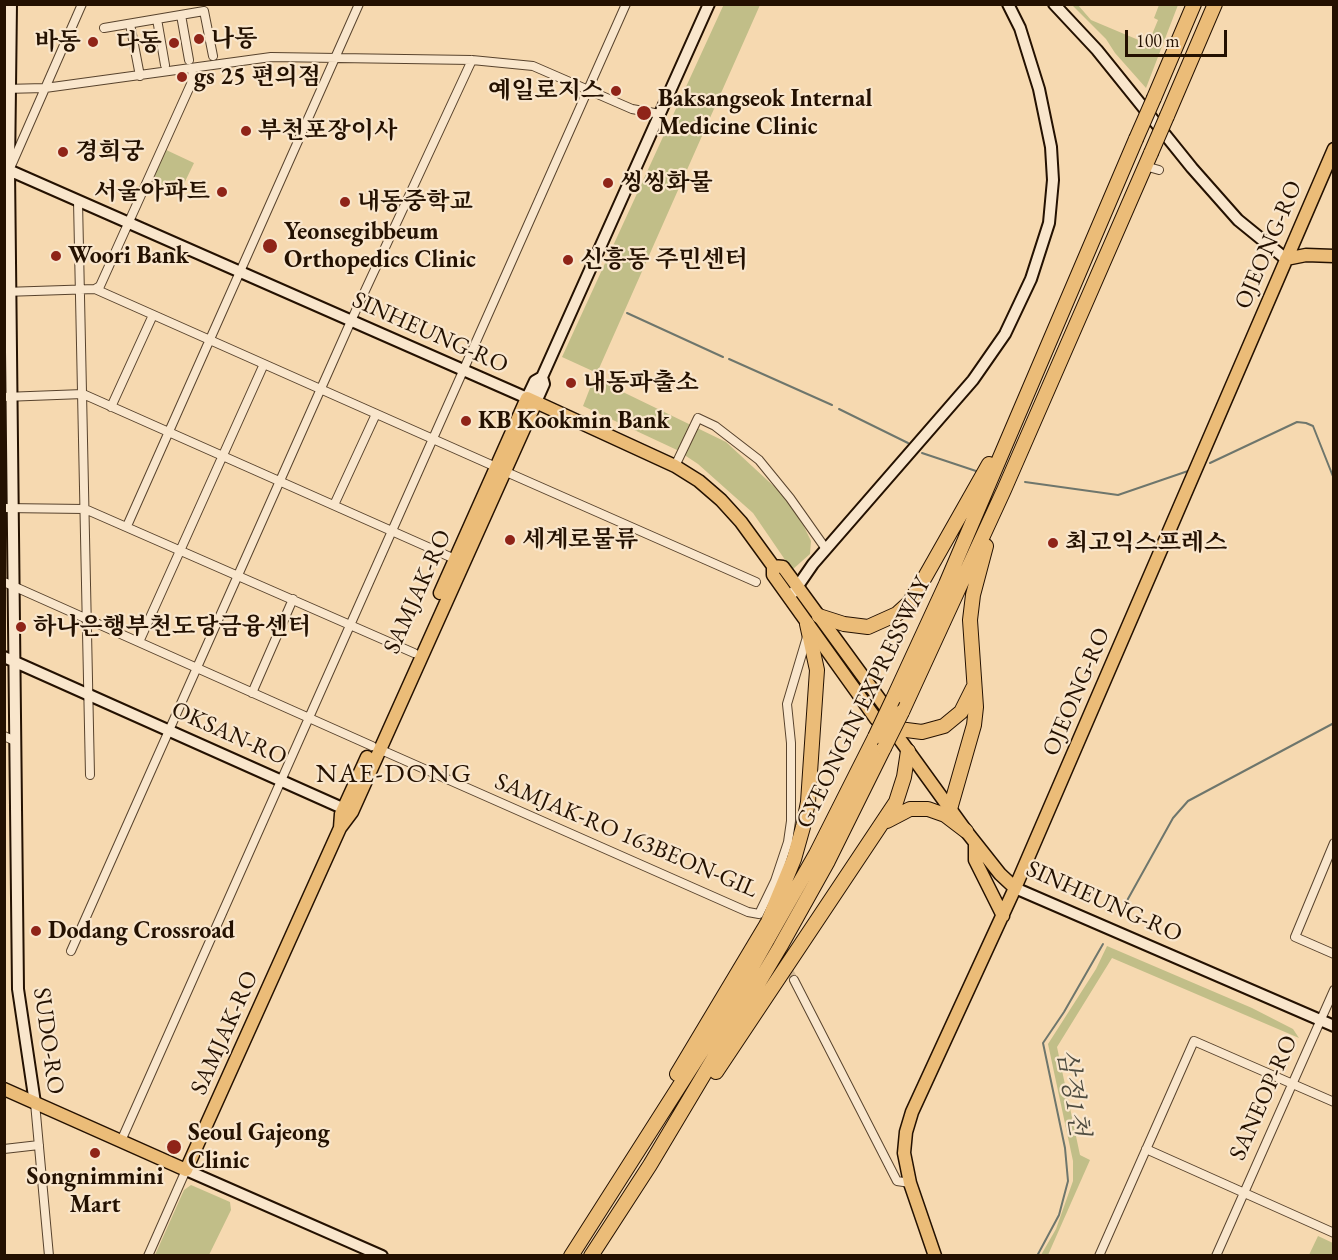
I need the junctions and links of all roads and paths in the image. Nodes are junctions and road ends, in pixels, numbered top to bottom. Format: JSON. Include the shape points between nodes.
{"nodes":[{"id":1,"x":11,"y":4,"type":"edge"},
{"id":2,"x":82,"y":4,"type":"edge"},
{"id":3,"x":359,"y":4,"type":"edge"},
{"id":4,"x":626,"y":4,"type":"edge"},
{"id":5,"x":710,"y":4,"type":"edge"},
{"id":6,"x":1008,"y":4,"type":"edge"},
{"id":7,"x":1054,"y":4,"type":"edge"},
{"id":8,"x":1194,"y":4,"type":"edge"},
{"id":9,"x":1215,"y":4,"type":"edge"},
{"id":10,"x":181,"y":15,"type":"junction"},
{"id":11,"x":157,"y":19,"type":"junction"},
{"id":12,"x":130,"y":24,"type":"junction"},
{"id":13,"x":104,"y":28,"type":"dead end"},
{"id":14,"x":213,"y":56,"type":"dead end"},
{"id":15,"x":335,"y":59,"type":"junction"},
{"id":16,"x":189,"y":60,"type":"dead end"},
{"id":17,"x":472,"y":60,"type":"junction"},
{"id":18,"x":8,"y":61,"type":"edge"},
{"id":19,"x":165,"y":65,"type":"dead end"},
{"id":20,"x":194,"y":68,"type":"junction"},
{"id":21,"x":140,"y":76,"type":"junction"},
{"id":22,"x":45,"y":88,"type":"junction"},
{"id":23,"x":7,"y":89,"type":"edge"},
{"id":24,"x":588,"y":90,"type":"junction"},
{"id":25,"x":660,"y":114,"type":"junction"},
{"id":26,"x":7,"y":134,"type":"edge"},
{"id":27,"x":1334,"y":149,"type":"edge"},
{"id":28,"x":7,"y":169,"type":"edge"},
{"id":29,"x":78,"y":201,"type":"junction"},
{"id":30,"x":128,"y":222,"type":"junction"},
{"id":31,"x":1334,"y":256,"type":"edge"},
{"id":32,"x":1286,"y":259,"type":"junction"},
{"id":33,"x":240,"y":272,"type":"junction"},
{"id":34,"x":81,"y":289,"type":"junction"},
{"id":35,"x":95,"y":289,"type":"junction"},
{"id":36,"x":7,"y":292,"type":"edge"},
{"id":37,"x":153,"y":315,"type":"junction"},
{"id":38,"x":351,"y":321,"type":"junction"},
{"id":39,"x":209,"y":340,"type":"junction"},
{"id":40,"x":264,"y":364,"type":"junction"},
{"id":41,"x":464,"y":371,"type":"junction"},
{"id":42,"x":1030,"y":388,"type":"junction"},
{"id":43,"x":320,"y":389,"type":"junction"},
{"id":44,"x":83,"y":394,"type":"junction"},
{"id":45,"x":8,"y":397,"type":"edge"},
{"id":46,"x":531,"y":400,"type":"junction"},
{"id":47,"x":111,"y":407,"type":"junction"},
{"id":48,"x":376,"y":414,"type":"junction"},
{"id":49,"x":168,"y":432,"type":"junction"},
{"id":50,"x":431,"y":438,"type":"junction"},
{"id":51,"x":223,"y":456,"type":"junction"},
{"id":52,"x":675,"y":466,"type":"junction"},
{"id":53,"x":500,"y":469,"type":"junction"},
{"id":54,"x":280,"y":481,"type":"junction"},
{"id":55,"x":1004,"y":490,"type":"junction"},
{"id":56,"x":334,"y":505,"type":"junction"},
{"id":57,"x":9,"y":508,"type":"edge"},
{"id":58,"x":85,"y":508,"type":"junction"},
{"id":59,"x":127,"y":526,"type":"junction"},
{"id":60,"x":391,"y":531,"type":"junction"},
{"id":61,"x":826,"y":549,"type":"junction"},
{"id":62,"x":181,"y":550,"type":"junction"},
{"id":63,"x":459,"y":560,"type":"junction"},
{"id":64,"x":238,"y":575,"type":"junction"},
{"id":65,"x":756,"y":582,"type":"dead end"},
{"id":66,"x":9,"y":584,"type":"edge"},
{"id":67,"x":794,"y":592,"type":"junction"},
{"id":68,"x":293,"y":599,"type":"junction"},
{"id":69,"x":87,"y":619,"type":"junction"},
{"id":70,"x":351,"y":624,"type":"junction"},
{"id":71,"x":812,"y":624,"type":"junction"},
{"id":72,"x":139,"y":642,"type":"junction"},
{"id":73,"x":414,"y":653,"type":"junction"},
{"id":74,"x":10,"y":659,"type":"edge"},
{"id":75,"x":197,"y":668,"type":"junction"},
{"id":76,"x":975,"y":681,"type":"junction"},
{"id":77,"x":252,"y":693,"type":"junction"},
{"id":78,"x":88,"y":694,"type":"junction"},
{"id":79,"x":309,"y":720,"type":"junction"},
{"id":80,"x":890,"y":726,"type":"junction"},
{"id":81,"x":169,"y":730,"type":"junction"},
{"id":82,"x":4,"y":736,"type":"edge"},
{"id":83,"x":15,"y":741,"type":"junction"},
{"id":84,"x":376,"y":748,"type":"junction"},
{"id":85,"x":908,"y":751,"type":"junction"},
{"id":86,"x":90,"y":775,"type":"dead end"},
{"id":87,"x":282,"y":781,"type":"junction"},
{"id":88,"x":950,"y":809,"type":"junction"},
{"id":89,"x":348,"y":810,"type":"junction"},
{"id":90,"x":881,"y":826,"type":"junction"},
{"id":91,"x":966,"y":831,"type":"junction"},
{"id":92,"x":975,"y":843,"type":"junction"},
{"id":93,"x":1334,"y":843,"type":"edge"},
{"id":94,"x":1015,"y":888,"type":"junction"},
{"id":95,"x":1003,"y":916,"type":"junction"},
{"id":96,"x":71,"y":951,"type":"dead end"},
{"id":97,"x":1334,"y":954,"type":"edge"},
{"id":98,"x":794,"y":980,"type":"tunnel mouth"},
{"id":99,"x":1334,"y":990,"type":"edge"},
{"id":100,"x":1320,"y":1020,"type":"junction"},
{"id":101,"x":1334,"y":1026,"type":"edge"},
{"id":102,"x":1292,"y":1083,"type":"junction"},
{"id":103,"x":4,"y":1089,"type":"edge"},
{"id":104,"x":1334,"y":1102,"type":"edge"},
{"id":105,"x":35,"y":1103,"type":"junction"},
{"id":106,"x":121,"y":1141,"type":"junction"},
{"id":107,"x":39,"y":1144,"type":"junction"},
{"id":108,"x":4,"y":1149,"type":"edge"},
{"id":109,"x":1146,"y":1149,"type":"junction"},
{"id":110,"x":634,"y":1158,"type":"junction"},
{"id":111,"x":650,"y":1165,"type":"junction"},
{"id":112,"x":186,"y":1170,"type":"junction"},
{"id":113,"x":910,"y":1183,"type":"junction"},
{"id":114,"x":1244,"y":1192,"type":"junction"},
{"id":115,"x":1334,"y":1233,"type":"edge"},
{"id":116,"x":49,"y":1256,"type":"edge"},
{"id":117,"x":148,"y":1256,"type":"edge"},
{"id":118,"x":382,"y":1256,"type":"edge"},
{"id":119,"x":571,"y":1256,"type":"edge"},
{"id":120,"x":591,"y":1256,"type":"edge"},
{"id":121,"x":935,"y":1256,"type":"edge"},
{"id":122,"x":1099,"y":1256,"type":"edge"},
{"id":123,"x":1216,"y":1256,"type":"edge"}],
"edges":[{"from":1,"to":18,"type":"street","name":"SUDO-RO"},
{"from":2,"to":22,"type":"street"},
{"from":3,"to":15,"type":"street"},
{"from":4,"to":24,"type":"street"},
{"from":5,"to":25,"type":"street","name":"SAMJAK-RO"},
{"from":6,"to":61,"type":"street","via":[[1020,28],[1051,147],[1049,223],[1030,279],[1005,334],[989,358]]},
{"from":7,"to":32,"type":"street","via":[[1238,220]]},
{"from":8,"to":42,"type":"highway","name":"GYEONGIN EXPRESSWAY","bridge":true},
{"from":9,"to":55,"type":"highway","name":"GYEONGIN EXPRESSWAY","bridge":true},
{"from":10,"to":11,"type":"street"},
{"from":10,"to":14,"type":"street","via":[[204,11]]},
{"from":10,"to":16,"type":"street"},
{"from":11,"to":12,"type":"street"},
{"from":11,"to":19,"type":"street"},
{"from":12,"to":13,"type":"street"},
{"from":12,"to":21,"type":"street"},
{"from":15,"to":17,"type":"street"},
{"from":15,"to":20,"type":"street","via":[[271,57]]},
{"from":15,"to":33,"type":"street"},
{"from":17,"to":24,"type":"street","via":[[533,66]]},
{"from":17,"to":38,"type":"street"},
{"from":18,"to":23,"type":"street","name":"SUDO-RO"},
{"from":20,"to":21,"type":"street"},
{"from":20,"to":30,"type":"street","via":[[191,84]]},
{"from":21,"to":22,"type":"street"},
{"from":22,"to":23,"type":"street"},
{"from":22,"to":28,"type":"street"},
{"from":23,"to":26,"type":"street","name":"SUDO-RO"},
{"from":24,"to":25,"type":"street","via":[[632,109]]},
{"from":24,"to":41,"type":"street"},
{"from":25,"to":46,"type":"street","name":"SAMJAK-RO","via":[[542,377],[544,384]]},
{"from":26,"to":28,"type":"street","name":"SUDO-RO"},
{"from":27,"to":32,"type":"main road","name":"OJEONG-RO"},
{"from":28,"to":29,"type":"street","name":"SINHEUNG-RO"},
{"from":28,"to":36,"type":"street","name":"SUDO-RO"},
{"from":29,"to":30,"type":"street","name":"SINHEUNG-RO"},
{"from":29,"to":34,"type":"street"},
{"from":30,"to":33,"type":"street","name":"SINHEUNG-RO"},
{"from":30,"to":35,"type":"street","via":[[100,286]]},
{"from":31,"to":32,"type":"main road"},
{"from":32,"to":94,"type":"main road","name":"OJEONG-RO"},
{"from":33,"to":38,"type":"street","name":"SINHEUNG-RO"},
{"from":33,"to":39,"type":"street"},
{"from":34,"to":35,"type":"street"},
{"from":34,"to":36,"type":"street"},
{"from":34,"to":44,"type":"street"},
{"from":35,"to":37,"type":"street"},
{"from":36,"to":45,"type":"street","name":"SUDO-RO"},
{"from":37,"to":39,"type":"street"},
{"from":37,"to":47,"type":"street"},
{"from":38,"to":41,"type":"street","name":"SINHEUNG-RO"},
{"from":38,"to":43,"type":"street"},
{"from":39,"to":40,"type":"street"},
{"from":39,"to":49,"type":"street"},
{"from":40,"to":43,"type":"street"},
{"from":40,"to":51,"type":"street"},
{"from":41,"to":46,"type":"street","name":"SINHEUNG-RO"},
{"from":41,"to":50,"type":"street"},
{"from":42,"to":71,"type":"highway","via":[[954,530],[909,603],[888,619],[868,627]]},
{"from":42,"to":110,"type":"highway","name":"GYEONGIN EXPRESSWAY","bridge":true,"via":[[946,584],[816,854],[724,1016]]},
{"from":43,"to":48,"type":"street"},
{"from":43,"to":54,"type":"street"},
{"from":44,"to":45,"type":"street"},
{"from":44,"to":47,"type":"street"},
{"from":44,"to":58,"type":"street"},
{"from":45,"to":57,"type":"street","name":"SUDO-RO"},
{"from":46,"to":52,"type":"main road","name":"SINHEUNG-RO"},
{"from":46,"to":53,"type":"main road","name":"SAMJAK-RO"},
{"from":47,"to":49,"type":"street"},
{"from":48,"to":50,"type":"street"},
{"from":48,"to":56,"type":"street"},
{"from":49,"to":51,"type":"street"},
{"from":49,"to":59,"type":"street"},
{"from":50,"to":53,"type":"street"},
{"from":50,"to":60,"type":"street"},
{"from":51,"to":54,"type":"street"},
{"from":51,"to":62,"type":"street"},
{"from":52,"to":61,"type":"street","via":[[698,418],[759,460]]},
{"from":52,"to":67,"type":"main road","name":"SINHEUNG-RO","via":[[721,500],[773,566],[773,575]]},
{"from":53,"to":63,"type":"main road","name":"SAMJAK-RO"},
{"from":53,"to":65,"type":"street"},
{"from":54,"to":56,"type":"street"},
{"from":54,"to":64,"type":"street"},
{"from":55,"to":76,"type":"highway","via":[[973,595],[970,620]]},
{"from":55,"to":111,"type":"highway","name":"GYEONGIN EXPRESSWAY","bridge":true,"via":[[828,861]]},
{"from":56,"to":60,"type":"street"},
{"from":57,"to":58,"type":"street"},
{"from":57,"to":66,"type":"street","name":"SUDO-RO"},
{"from":58,"to":59,"type":"street"},
{"from":58,"to":69,"type":"street"},
{"from":59,"to":62,"type":"street"},
{"from":60,"to":63,"type":"street"},
{"from":60,"to":70,"type":"street"},
{"from":61,"to":67,"type":"street"},
{"from":62,"to":64,"type":"street"},
{"from":62,"to":72,"type":"street"},
{"from":63,"to":73,"type":"main road","name":"SAMJAK-RO"},
{"from":63,"to":84,"type":"main road","name":"SAMJAK-RO"},
{"from":64,"to":68,"type":"street"},
{"from":64,"to":75,"type":"street"},
{"from":66,"to":69,"type":"street","name":"SAMJAK-RO 163BEON-GIL"},
{"from":66,"to":74,"type":"street","name":"SUDO-RO"},
{"from":67,"to":71,"type":"main road","name":"SINHEUNG-RO"},
{"from":68,"to":70,"type":"street"},
{"from":68,"to":77,"type":"street"},
{"from":69,"to":72,"type":"street","name":"SAMJAK-RO 163BEON-GIL"},
{"from":69,"to":78,"type":"street"},
{"from":70,"to":73,"type":"street"},
{"from":70,"to":79,"type":"street"},
{"from":71,"to":80,"type":"main road","name":"SINHEUNG-RO","via":[[876,719]]},
{"from":71,"to":84,"type":"street","name":"SAMJAK-RO 163BEON-GIL","via":[[787,704],[791,743],[788,842],[760,916]]},
{"from":71,"to":110,"type":"highway","via":[[817,670],[808,802],[794,859],[768,921],[677,1074]]},
{"from":72,"to":75,"type":"street","name":"SAMJAK-RO 163BEON-GIL"},
{"from":73,"to":84,"type":"main road","name":"SAMJAK-RO"},
{"from":74,"to":78,"type":"street","name":"OKSAN-RO"},
{"from":74,"to":83,"type":"street","name":"SUDO-RO"},
{"from":75,"to":77,"type":"street","name":"SAMJAK-RO 163BEON-GIL"},
{"from":75,"to":81,"type":"street"},
{"from":76,"to":80,"type":"highway","via":[[961,712],[944,726],[922,732]]},
{"from":76,"to":88,"type":"highway","via":[[974,725]]},
{"from":77,"to":79,"type":"street","name":"SAMJAK-RO 163BEON-GIL"},
{"from":78,"to":81,"type":"street","name":"OKSAN-RO"},
{"from":78,"to":86,"type":"street"},
{"from":79,"to":84,"type":"street","name":"SAMJAK-RO 163BEON-GIL"},
{"from":79,"to":87,"type":"street"},
{"from":80,"to":85,"type":"main road","name":"SINHEUNG-RO"},
{"from":81,"to":87,"type":"street","name":"OKSAN-RO"},
{"from":81,"to":96,"type":"street"},
{"from":82,"to":83,"type":"street"},
{"from":83,"to":105,"type":"street","name":"SUDO-RO","via":[[18,989]]},
{"from":84,"to":89,"type":"main road","name":"SAMJAK-RO"},
{"from":85,"to":88,"type":"main road","name":"SINHEUNG-RO"},
{"from":85,"to":90,"type":"highway","via":[[900,790]]},
{"from":87,"to":89,"type":"street","name":"OKSAN-RO"},
{"from":87,"to":106,"type":"street"},
{"from":88,"to":91,"type":"main road","name":"SINHEUNG-RO"},
{"from":89,"to":112,"type":"main road","name":"SAMJAK-RO"},
{"from":90,"to":91,"type":"highway","via":[[901,812],[928,809],[945,815]]},
{"from":90,"to":111,"type":"highway"},
{"from":91,"to":92,"type":"main road","name":"SINHEUNG-RO"},
{"from":92,"to":94,"type":"main road","name":"SINHEUNG-RO"},
{"from":92,"to":95,"type":"main road","via":[[975,860]]},
{"from":93,"to":97,"type":"street","via":[[1295,937]]},
{"from":94,"to":95,"type":"main road","name":"OJEONG-RO"},
{"from":94,"to":100,"type":"street","name":"SINHEUNG-RO"},
{"from":95,"to":113,"type":"main road","name":"OJEONG-RO","via":[[912,1112],[904,1153]]},
{"from":98,"to":113,"type":"street","via":[[897,1181]]},
{"from":99,"to":100,"type":"street","name":"SANEOP-RO"},
{"from":100,"to":101,"type":"street","name":"SINHEUNG-RO"},
{"from":100,"to":102,"type":"street","name":"SANEOP-RO"},
{"from":102,"to":104,"type":"street"},
{"from":102,"to":109,"type":"street","via":[[1194,1041]]},
{"from":102,"to":114,"type":"street","name":"SANEOP-RO"},
{"from":103,"to":105,"type":"main road"},
{"from":105,"to":106,"type":"main road"},
{"from":105,"to":107,"type":"street","name":"SUDO-RO"},
{"from":106,"to":112,"type":"main road"},
{"from":107,"to":108,"type":"street"},
{"from":107,"to":116,"type":"street","name":"SUDO-RO"},
{"from":109,"to":114,"type":"street"},
{"from":109,"to":122,"type":"street"},
{"from":110,"to":119,"type":"highway","name":"GYEONGIN EXPRESSWAY"},
{"from":111,"to":120,"type":"highway","name":"GYEONGIN EXPRESSWAY"},
{"from":112,"to":117,"type":"street","name":"SAMJAK-RO"},
{"from":112,"to":118,"type":"street"},
{"from":113,"to":121,"type":"main road","name":"OJEONG-RO"},
{"from":114,"to":115,"type":"street","name":"SANEOP-RO"},
{"from":114,"to":123,"type":"street","name":"SANEOP-RO"}]}
